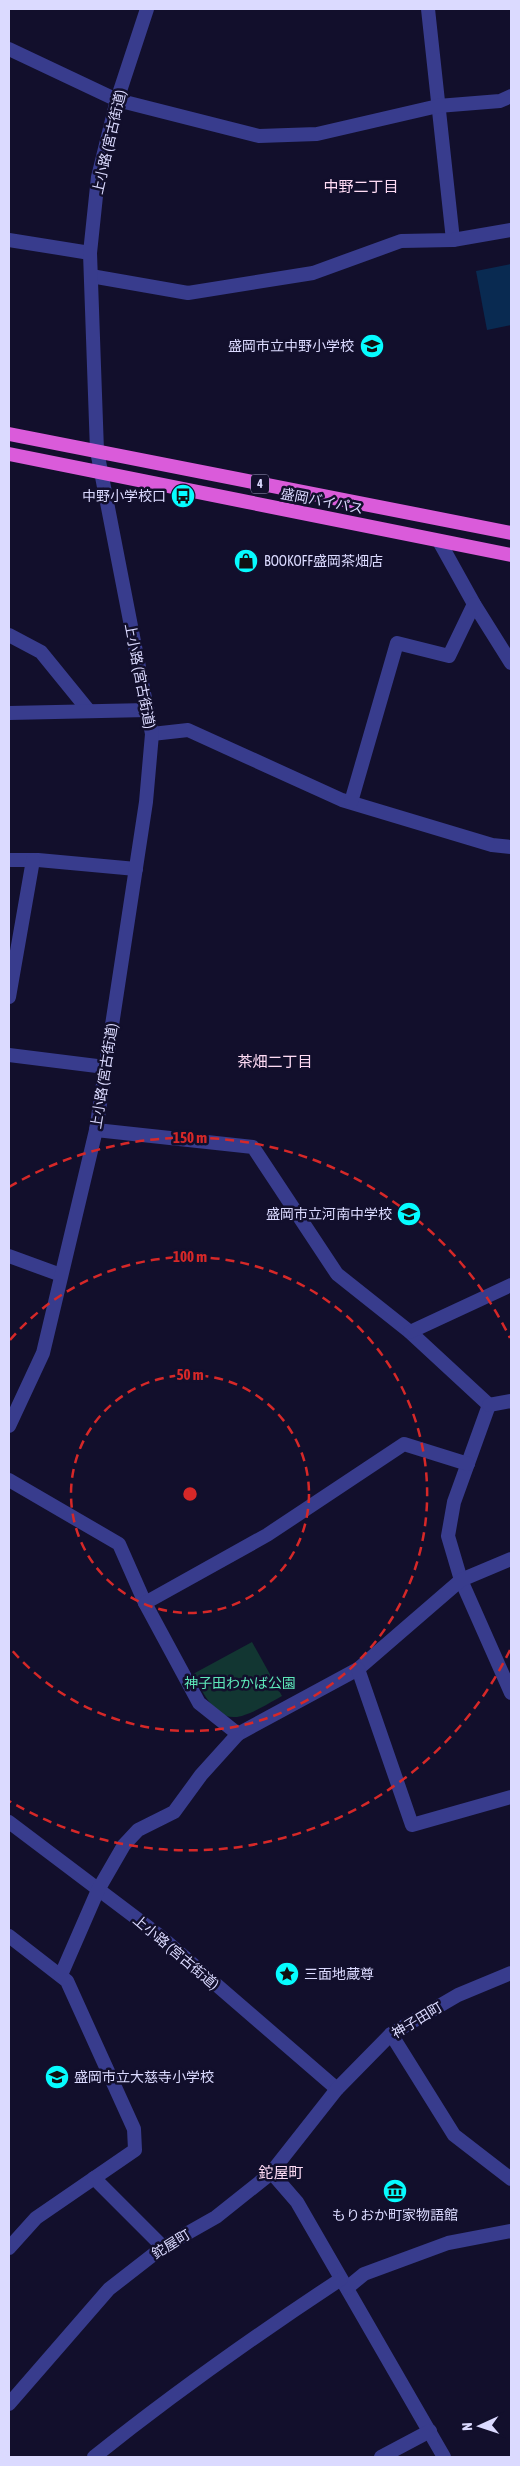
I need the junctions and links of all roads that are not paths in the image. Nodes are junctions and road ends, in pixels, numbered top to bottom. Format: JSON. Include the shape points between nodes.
{"nodes":[{"id":1,"x":147,"y":9,"type":"edge"},
{"id":2,"x":428,"y":9,"type":"edge"},
{"id":3,"x":9,"y":49,"type":"edge"},
{"id":4,"x":511,"y":96,"type":"edge"},
{"id":5,"x":117,"y":100,"type":"junction"},
{"id":6,"x":438,"y":106,"type":"junction"},
{"id":7,"x":511,"y":230,"type":"edge"},
{"id":8,"x":9,"y":240,"type":"edge"},
{"id":9,"x":453,"y":240,"type":"junction"},
{"id":10,"x":90,"y":254,"type":"junction"},
{"id":11,"x":92,"y":276,"type":"junction"},
{"id":12,"x":9,"y":434,"type":"edge"},
{"id":13,"x":97,"y":452,"type":"junction"},
{"id":14,"x":9,"y":454,"type":"edge"},
{"id":15,"x":100,"y":474,"type":"junction"},
{"id":16,"x":511,"y":533,"type":"edge"},
{"id":17,"x":439,"y":541,"type":"junction"},
{"id":18,"x":511,"y":555,"type":"edge"},
{"id":19,"x":474,"y":604,"type":"junction"},
{"id":20,"x":9,"y":635,"type":"edge"},
{"id":21,"x":511,"y":663,"type":"edge"},
{"id":22,"x":148,"y":710,"type":"junction"},
{"id":23,"x":89,"y":711,"type":"junction"},
{"id":24,"x":9,"y":713,"type":"edge"},
{"id":25,"x":152,"y":734,"type":"junction"},
{"id":26,"x":351,"y":802,"type":"junction"},
{"id":27,"x":511,"y":847,"type":"edge"},
{"id":28,"x":9,"y":860,"type":"edge"},
{"id":29,"x":33,"y":860,"type":"junction"},
{"id":30,"x":136,"y":869,"type":"junction"},
{"id":31,"x":9,"y":997,"type":"edge"},
{"id":32,"x":9,"y":1055,"type":"edge"},
{"id":33,"x":106,"y":1067,"type":"junction"},
{"id":34,"x":96,"y":1130,"type":"junction"},
{"id":35,"x":9,"y":1256,"type":"edge"},
{"id":36,"x":61,"y":1275,"type":"junction"},
{"id":37,"x":511,"y":1285,"type":"edge"},
{"id":38,"x":410,"y":1332,"type":"junction"},
{"id":39,"x":511,"y":1402,"type":"edge"},
{"id":40,"x":489,"y":1405,"type":"junction"},
{"id":41,"x":9,"y":1426,"type":"edge"},
{"id":42,"x":468,"y":1464,"type":"junction"},
{"id":43,"x":9,"y":1480,"type":"edge"},
{"id":44,"x":511,"y":1559,"type":"edge"},
{"id":45,"x":461,"y":1580,"type":"junction"},
{"id":46,"x":145,"y":1603,"type":"junction"},
{"id":47,"x":358,"y":1670,"type":"junction"},
{"id":48,"x":511,"y":1693,"type":"edge"},
{"id":49,"x":238,"y":1734,"type":"junction"},
{"id":50,"x":511,"y":1797,"type":"edge"},
{"id":51,"x":9,"y":1822,"type":"edge"},
{"id":52,"x":98,"y":1890,"type":"junction"},
{"id":53,"x":9,"y":1936,"type":"edge"},
{"id":54,"x":511,"y":1973,"type":"edge"},
{"id":55,"x":61,"y":1976,"type":"junction"},
{"id":56,"x":391,"y":2034,"type":"junction"},
{"id":57,"x":337,"y":2089,"type":"junction"},
{"id":58,"x":271,"y":2172,"type":"junction"},
{"id":59,"x":94,"y":2178,"type":"junction"},
{"id":60,"x":511,"y":2179,"type":"edge"},
{"id":61,"x":511,"y":2231,"type":"edge"},
{"id":62,"x":163,"y":2247,"type":"junction"},
{"id":63,"x":9,"y":2248,"type":"edge"},
{"id":64,"x":344,"y":2283,"type":"junction"},
{"id":65,"x":9,"y":2404,"type":"edge"},
{"id":66,"x":430,"y":2431,"type":"junction"},
{"id":67,"x":94,"y":2457,"type":"edge"},
{"id":68,"x":381,"y":2457,"type":"edge"},
{"id":69,"x":444,"y":2457,"type":"edge"}],
"edges":[{"from":1,"to":5,"type":"street","name":"上小路 (宮古街道)"},
{"from":2,"to":6,"type":"street"},
{"from":3,"to":5,"type":"street"},
{"from":4,"to":6,"type":"street"},
{"from":5,"to":6,"type":"street","via":[[259,136],[317,134]]},
{"from":5,"to":10,"type":"street","name":"上小路 (宮古街道)","via":[[98,177]]},
{"from":6,"to":9,"type":"street"},
{"from":7,"to":9,"type":"street"},
{"from":8,"to":10,"type":"street"},
{"from":9,"to":11,"type":"street","via":[[401,242],[313,273],[188,293]]},
{"from":10,"to":11,"type":"street","name":"上小路 (宮古街道)"},
{"from":11,"to":13,"type":"street","name":"上小路 (宮古街道)"},
{"from":12,"to":13,"type":"highway","name":"盛岡バイパス","number":"4"},
{"from":13,"to":15,"type":"street","name":"上小路 (宮古街道)"},
{"from":13,"to":16,"type":"highway","name":"盛岡バイパス","number":"4"},
{"from":14,"to":15,"type":"highway","name":"盛岡バイパス","number":"4"},
{"from":15,"to":17,"type":"highway","name":"盛岡バイパス","number":"4"},
{"from":15,"to":22,"type":"street","name":"上小路 (宮古街道)"},
{"from":17,"to":18,"type":"highway","name":"盛岡バイパス","number":"4"},
{"from":17,"to":19,"type":"street"},
{"from":19,"to":21,"type":"street"},
{"from":19,"to":26,"type":"street","via":[[449,656],[397,643]]},
{"from":20,"to":23,"type":"street","via":[[42,652]]},
{"from":22,"to":23,"type":"street"},
{"from":22,"to":25,"type":"street","name":"上小路 (宮古街道)"},
{"from":23,"to":24,"type":"street"},
{"from":25,"to":26,"type":"street","via":[[188,730]]},
{"from":25,"to":30,"type":"street","name":"上小路 (宮古街道)"},
{"from":26,"to":27,"type":"street","via":[[492,845]]},
{"from":28,"to":29,"type":"street"},
{"from":29,"to":30,"type":"street"},
{"from":29,"to":31,"type":"street"},
{"from":30,"to":33,"type":"street","name":"上小路 (宮古街道)"},
{"from":32,"to":33,"type":"street"},
{"from":33,"to":34,"type":"street","name":"上小路 (宮古街道)"},
{"from":34,"to":36,"type":"street","name":"上小路 (宮古街道)"},
{"from":34,"to":38,"type":"street","via":[[253,1147],[337,1274]]},
{"from":35,"to":36,"type":"street"},
{"from":36,"to":41,"type":"street","name":"上小路 (宮古街道)","via":[[43,1353]]},
{"from":37,"to":38,"type":"street"},
{"from":38,"to":40,"type":"street"},
{"from":39,"to":40,"type":"street"},
{"from":40,"to":42,"type":"street"},
{"from":42,"to":45,"type":"street","via":[[454,1502],[448,1536]]},
{"from":42,"to":46,"type":"street","via":[[404,1444],[268,1536]]},
{"from":43,"to":46,"type":"street","via":[[119,1544]]},
{"from":44,"to":45,"type":"street"},
{"from":45,"to":47,"type":"street"},
{"from":45,"to":48,"type":"street"},
{"from":46,"to":49,"type":"street","via":[[199,1703]]},
{"from":47,"to":49,"type":"street"},
{"from":47,"to":50,"type":"street","via":[[412,1825]]},
{"from":49,"to":52,"type":"street","via":[[201,1774],[174,1812],[138,1830],[124,1845]]},
{"from":51,"to":52,"type":"street","name":"上小路 (宮古街道)"},
{"from":52,"to":55,"type":"street"},
{"from":52,"to":57,"type":"street","name":"上小路 (宮古街道)","via":[[160,1936]]},
{"from":53,"to":55,"type":"street"},
{"from":54,"to":56,"type":"street","name":"神子田町","via":[[458,1995]]},
{"from":55,"to":59,"type":"street","via":[[67,1981],[134,2129],[134,2150]]},
{"from":56,"to":57,"type":"street","name":"神子田町"},
{"from":56,"to":60,"type":"street","via":[[454,2135]]},
{"from":57,"to":58,"type":"street","name":"鉈屋町"},
{"from":58,"to":62,"type":"street","name":"鉈屋町","via":[[216,2217]]},
{"from":58,"to":64,"type":"street","via":[[297,2202]]},
{"from":59,"to":62,"type":"street"},
{"from":59,"to":63,"type":"street","via":[[36,2218]]},
{"from":61,"to":64,"type":"street","via":[[448,2242]]},
{"from":62,"to":65,"type":"street","name":"鉈屋町","via":[[109,2289]]},
{"from":64,"to":66,"type":"street"},
{"from":64,"to":67,"type":"street","via":[[248,2340]]},
{"from":66,"to":68,"type":"street"},
{"from":66,"to":69,"type":"street"}]}
